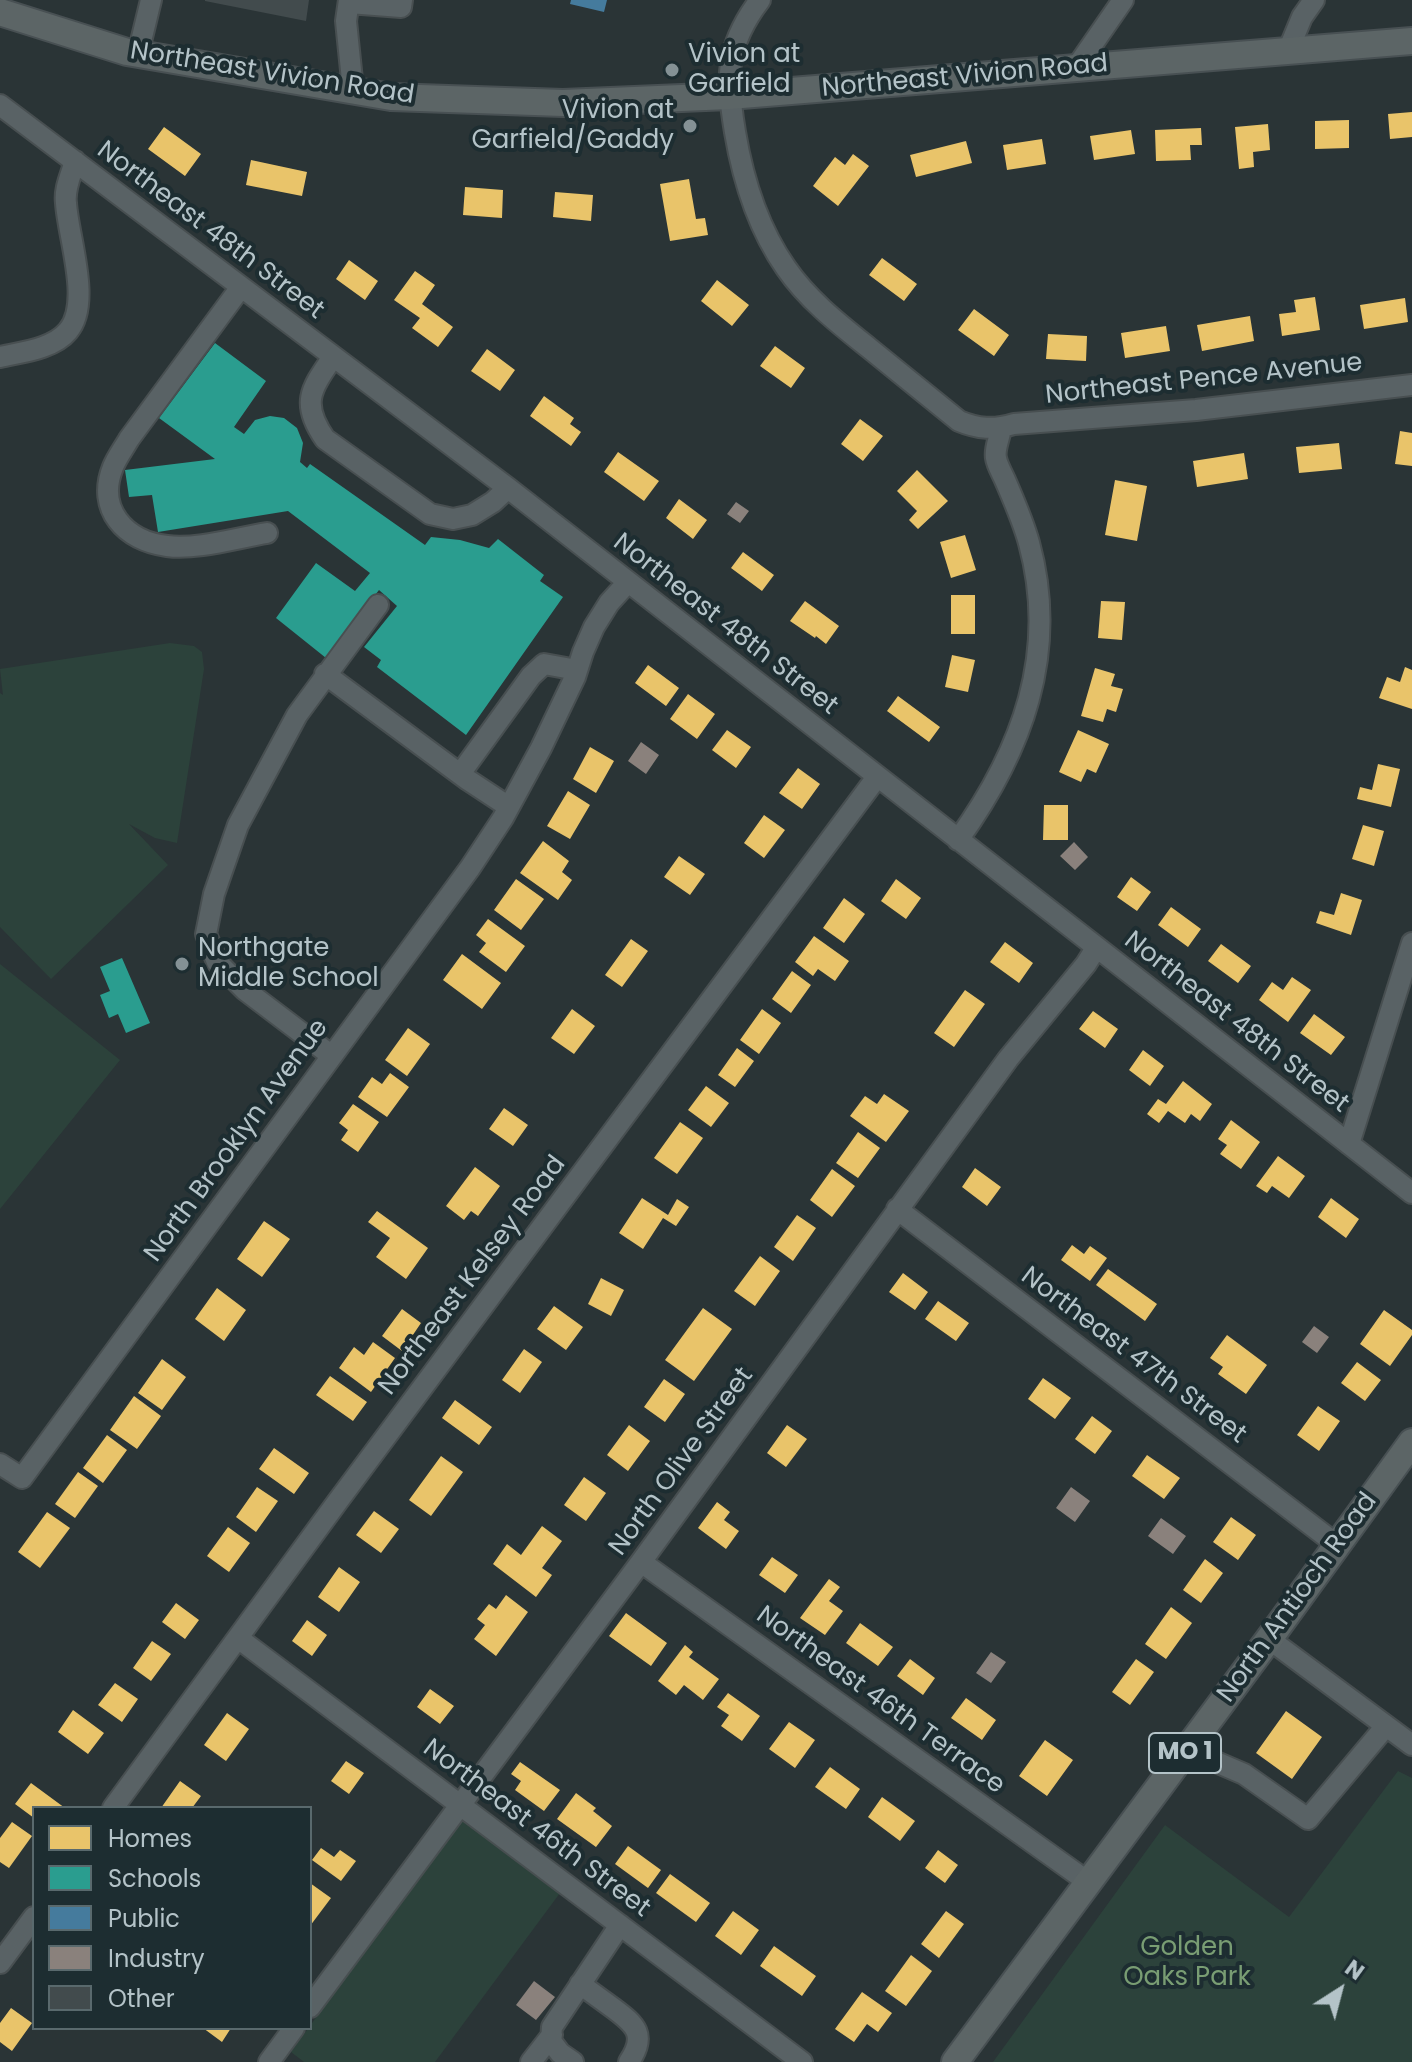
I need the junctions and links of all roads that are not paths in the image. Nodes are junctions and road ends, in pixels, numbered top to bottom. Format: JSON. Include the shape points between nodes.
{"nodes":[{"id":1,"x":151,"y":0,"type":"edge"},
{"id":2,"x":402,"y":0,"type":"edge"},
{"id":3,"x":760,"y":0,"type":"edge"},
{"id":4,"x":1123,"y":0,"type":"edge"},
{"id":5,"x":1314,"y":0,"type":"edge"},
{"id":6,"x":349,"y":1,"type":"edge"},
{"id":7,"x":0,"y":12,"type":"edge"},
{"id":8,"x":1412,"y":41,"type":"edge"},
{"id":9,"x":1288,"y":51,"type":"junction"},
{"id":10,"x":138,"y":54,"type":"junction"},
{"id":11,"x":1076,"y":68,"type":"junction"},
{"id":12,"x":353,"y":90,"type":"junction"},
{"id":13,"x":729,"y":96,"type":"junction"},
{"id":14,"x":0,"y":105,"type":"edge"},
{"id":15,"x":75,"y":161,"type":"junction"},
{"id":16,"x":241,"y":287,"type":"junction"},
{"id":17,"x":0,"y":357,"type":"edge"},
{"id":18,"x":333,"y":357,"type":"junction"},
{"id":19,"x":1412,"y":385,"type":"edge"},
{"id":20,"x":1001,"y":428,"type":"junction"},
{"id":21,"x":508,"y":488,"type":"junction"},
{"id":22,"x":267,"y":533,"type":"dead end"},
{"id":23,"x":628,"y":582,"type":"junction"},
{"id":24,"x":378,"y":605,"type":"dead end"},
{"id":25,"x":577,"y":670,"type":"junction"},
{"id":26,"x":325,"y":674,"type":"junction"},
{"id":27,"x":460,"y":774,"type":"junction"},
{"id":28,"x":877,"y":777,"type":"junction"},
{"id":29,"x":509,"y":807,"type":"junction"},
{"id":30,"x":958,"y":840,"type":"junction"},
{"id":31,"x":1412,"y":943,"type":"edge"},
{"id":32,"x":1096,"y":948,"type":"junction"},
{"id":33,"x":332,"y":1056,"type":"junction"},
{"id":34,"x":1349,"y":1144,"type":"junction"},
{"id":35,"x":1412,"y":1193,"type":"edge"},
{"id":36,"x":897,"y":1209,"type":"junction"},
{"id":37,"x":1412,"y":1442,"type":"edge"},
{"id":38,"x":0,"y":1464,"type":"edge"},
{"id":39,"x":1336,"y":1544,"type":"junction"},
{"id":40,"x":641,"y":1562,"type":"junction"},
{"id":41,"x":238,"y":1638,"type":"junction"},
{"id":42,"x":1269,"y":1639,"type":"junction"},
{"id":43,"x":1386,"y":1726,"type":"junction"},
{"id":44,"x":1191,"y":1745,"type":"junction"},
{"id":45,"x":1412,"y":1745,"type":"edge"},
{"id":46,"x":461,"y":1805,"type":"junction"},
{"id":47,"x":114,"y":1806,"type":"edge"},
{"id":48,"x":1088,"y":1882,"type":"junction"},
{"id":49,"x":32,"y":1920,"type":"edge"},
{"id":50,"x":620,"y":1925,"type":"junction"},
{"id":51,"x":0,"y":1963,"type":"edge"},
{"id":52,"x":580,"y":1984,"type":"junction"},
{"id":53,"x":312,"y":2004,"type":"edge"},
{"id":54,"x":293,"y":2030,"type":"edge"},
{"id":55,"x":552,"y":2035,"type":"junction"},
{"id":56,"x":269,"y":2062,"type":"edge"},
{"id":57,"x":531,"y":2062,"type":"edge"},
{"id":58,"x":573,"y":2062,"type":"edge"},
{"id":59,"x":629,"y":2062,"type":"edge"},
{"id":60,"x":802,"y":2062,"type":"edge"},
{"id":61,"x":955,"y":2062,"type":"edge"}],
"edges":[{"from":1,"to":10,"type":"street"},
{"from":2,"to":6,"type":"street","via":[[401,7]]},
{"from":3,"to":13,"type":"street","name":"Northeast Pence Avenue","via":[[734,48]]},
{"from":4,"to":11,"type":"street"},
{"from":5,"to":9,"type":"street"},
{"from":6,"to":12,"type":"street"},
{"from":7,"to":10,"type":"main road","name":"Northeast Vivion Road"},
{"from":8,"to":9,"type":"main road","name":"Northeast Vivion Road"},
{"from":9,"to":11,"type":"main road","name":"Northeast Vivion Road"},
{"from":10,"to":12,"type":"main road","name":"Northeast Vivion Road"},
{"from":11,"to":13,"type":"main road","name":"Northeast Vivion Road"},
{"from":12,"to":13,"type":"main road","name":"Northeast Vivion Road","via":[[391,97],[563,103]]},
{"from":13,"to":20,"type":"street","name":"Northeast Pence Avenue","via":[[758,219],[804,291],[959,421]]},
{"from":14,"to":15,"type":"street","name":"Northeast 48th Street"},
{"from":15,"to":16,"type":"street","name":"Northeast 48th Street"},
{"from":15,"to":17,"type":"street","via":[[65,201],[79,291],[74,320],[56,341]]},
{"from":16,"to":18,"type":"street","name":"Northeast 48th Street"},
{"from":16,"to":22,"type":"street","via":[[129,439],[114,466],[109,500],[114,517],[128,532],[168,546]]},
{"from":18,"to":21,"type":"street","name":"Northeast 48th Street"},
{"from":18,"to":21,"type":"street","via":[[309,405],[325,439],[430,514],[453,519],[472,515]]},
{"from":19,"to":20,"type":"street","name":"Northeast Pence Avenue"},
{"from":20,"to":30,"type":"street","via":[[995,457],[1029,542],[1040,640],[1018,733],[982,807]]},
{"from":21,"to":23,"type":"street","name":"Northeast 48th Street"},
{"from":23,"to":25,"type":"street","name":"North Brooklyn Avenue","via":[[594,627]]},
{"from":23,"to":28,"type":"street","name":"Northeast 48th Street"},
{"from":24,"to":26,"type":"street"},
{"from":25,"to":27,"type":"street","via":[[544,664]]},
{"from":25,"to":29,"type":"street","name":"North Brooklyn Avenue"},
{"from":26,"to":27,"type":"street"},
{"from":26,"to":33,"type":"street","via":[[238,825],[206,934],[217,962],[245,990]]},
{"from":27,"to":29,"type":"street"},
{"from":28,"to":30,"type":"street","name":"Northeast 48th Street"},
{"from":28,"to":41,"type":"street","name":"Northeast Kelsey Road"},
{"from":29,"to":33,"type":"street","name":"North Brooklyn Avenue"},
{"from":30,"to":32,"type":"street","name":"Northeast 48th Street"},
{"from":31,"to":34,"type":"street"},
{"from":32,"to":34,"type":"street","name":"Northeast 48th Street"},
{"from":32,"to":36,"type":"street","name":"North Olive Street"},
{"from":33,"to":38,"type":"street","name":"North Brooklyn Avenue","via":[[22,1478]]},
{"from":34,"to":35,"type":"street","name":"Northeast 48th Street"},
{"from":36,"to":39,"type":"street","name":"Northeast 47th Street"},
{"from":36,"to":40,"type":"street","name":"North Olive Street"},
{"from":37,"to":39,"type":"main road","name":"North Antioch Road","number":"MO 1"},
{"from":39,"to":42,"type":"main road","name":"North Antioch Road","number":"MO 1"},
{"from":40,"to":46,"type":"street","name":"North Olive Street"},
{"from":40,"to":48,"type":"street","name":"Northeast 46th Terrace"},
{"from":41,"to":46,"type":"street","name":"Northeast 46th Street"},
{"from":41,"to":47,"type":"street","name":"Northeast Kelsey Road"},
{"from":42,"to":43,"type":"street"},
{"from":42,"to":44,"type":"main road","name":"North Antioch Road","number":"MO 1"},
{"from":43,"to":44,"type":"street","via":[[1308,1819]]},
{"from":43,"to":45,"type":"street"},
{"from":44,"to":48,"type":"main road","name":"North Antioch Road","number":"MO 1"},
{"from":46,"to":50,"type":"street","name":"Northeast 46th Street"},
{"from":46,"to":53,"type":"street","name":"North Olive Street"},
{"from":48,"to":61,"type":"main road","name":"North Antioch Road","number":"MO 1"},
{"from":49,"to":51,"type":"street"},
{"from":50,"to":52,"type":"street"},
{"from":50,"to":60,"type":"street","name":"Northeast 46th Street"},
{"from":52,"to":55,"type":"street"},
{"from":52,"to":59,"type":"street","via":[[635,2026],[636,2051]]},
{"from":54,"to":56,"type":"street"},
{"from":55,"to":57,"type":"street"},
{"from":55,"to":58,"type":"street","via":[[560,2053]]}]}
